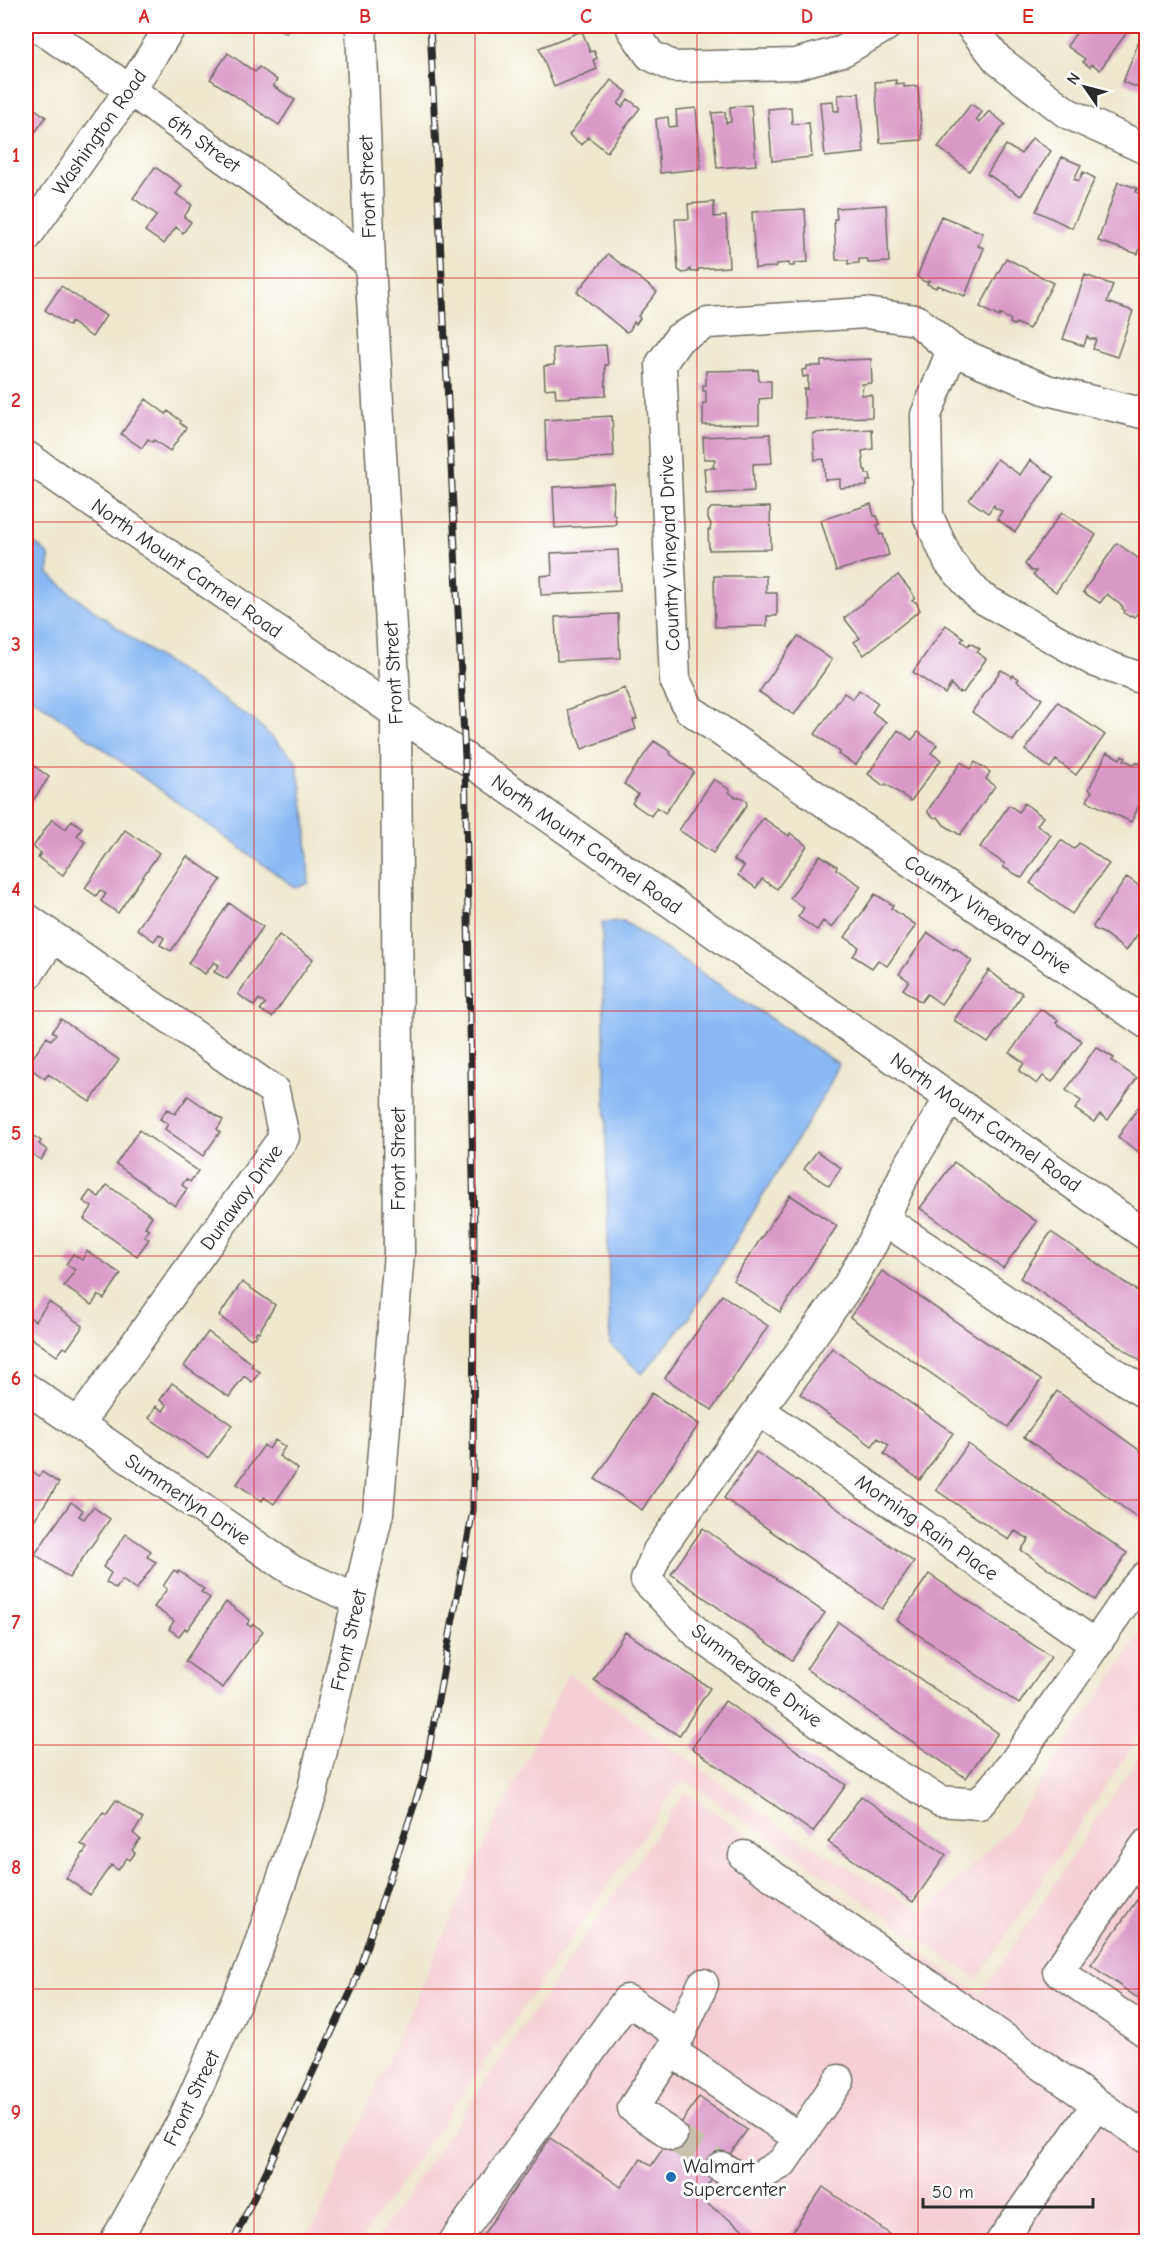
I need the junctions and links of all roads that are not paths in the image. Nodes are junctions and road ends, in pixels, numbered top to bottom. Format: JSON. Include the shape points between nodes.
{"nodes":[{"id":1,"x":37,"y":26,"type":"edge"},
{"id":2,"x":171,"y":26,"type":"edge"},
{"id":3,"x":361,"y":26,"type":"edge"},
{"id":4,"x":632,"y":26,"type":"edge"},
{"id":5,"x":886,"y":26,"type":"edge"},
{"id":6,"x":970,"y":26,"type":"edge"},
{"id":7,"x":130,"y":90,"type":"junction"},
{"id":8,"x":1146,"y":148,"type":"edge"},
{"id":9,"x":26,"y":237,"type":"edge"},
{"id":10,"x":370,"y":263,"type":"junction"},
{"id":11,"x":952,"y":350,"type":"junction"},
{"id":12,"x":1146,"y":414,"type":"edge"},
{"id":13,"x":26,"y":456,"type":"edge"},
{"id":14,"x":1146,"y":680,"type":"edge"},
{"id":15,"x":396,"y":713,"type":"junction"},
{"id":16,"x":26,"y":918,"type":"edge"},
{"id":17,"x":52,"y":937,"type":"junction"},
{"id":18,"x":26,"y":977,"type":"edge"},
{"id":19,"x":1146,"y":1023,"type":"edge"},
{"id":20,"x":950,"y":1098,"type":"junction"},
{"id":21,"x":884,"y":1219,"type":"junction"},
{"id":22,"x":1146,"y":1234,"type":"edge"},
{"id":23,"x":26,"y":1388,"type":"edge"},
{"id":24,"x":1146,"y":1394,"type":"edge"},
{"id":25,"x":759,"y":1410,"type":"junction"},
{"id":26,"x":78,"y":1424,"type":"junction"},
{"id":27,"x":1146,"y":1575,"type":"edge"},
{"id":28,"x":357,"y":1599,"type":"junction"},
{"id":29,"x":1096,"y":1645,"type":"junction"},
{"id":30,"x":1146,"y":1845,"type":"edge"},
{"id":31,"x":744,"y":1856,"type":"dead end"},
{"id":32,"x":703,"y":1984,"type":"dead end"},
{"id":33,"x":1146,"y":2032,"type":"edge"},
{"id":34,"x":676,"y":2043,"type":"junction"},
{"id":35,"x":839,"y":2080,"type":"dead end"},
{"id":36,"x":1097,"y":2104,"type":"junction"},
{"id":37,"x":672,"y":2135,"type":"tunnel mouth"},
{"id":38,"x":799,"y":2138,"type":"junction"},
{"id":39,"x":1146,"y":2138,"type":"edge"},
{"id":40,"x":721,"y":2167,"type":"tunnel mouth"},
{"id":41,"x":115,"y":2241,"type":"edge"},
{"id":42,"x":454,"y":2241,"type":"edge"},
{"id":43,"x":1001,"y":2241,"type":"edge"}],
"edges":[{"from":1,"to":7,"type":"street","name":"6th Street"},
{"from":2,"to":7,"type":"street","name":"Washington Road"},
{"from":3,"to":10,"type":"street","name":"Front Street"},
{"from":4,"to":5,"type":"street","via":[[650,55],[674,67],[796,64],[843,51]]},
{"from":6,"to":8,"type":"street","via":[[998,60],[1067,113]]},
{"from":7,"to":9,"type":"street","name":"Washington Road"},
{"from":7,"to":10,"type":"street","name":"6th Street"},
{"from":10,"to":15,"type":"street","name":"Front Street"},
{"from":11,"to":12,"type":"street","name":"Country Vineyard Drive","via":[[1047,390]]},
{"from":11,"to":14,"type":"street","via":[[926,415],[928,516],[949,562],[980,597],[1096,662]]},
{"from":11,"to":19,"type":"street","name":"Country Vineyard Drive","via":[[916,320],[866,313],[708,323],[679,338],[661,364],[675,680],[688,709]]},
{"from":13,"to":15,"type":"street","name":"North Mount Carmel Road"},
{"from":15,"to":20,"type":"street","name":"North Mount Carmel Road"},
{"from":15,"to":28,"type":"street","name":"Front Street","via":[[399,1252],[378,1513]]},
{"from":16,"to":17,"type":"street","name":"Dunaway Drive"},
{"from":17,"to":18,"type":"street"},
{"from":17,"to":26,"type":"street","name":"Dunaway Drive","via":[[274,1091],[284,1137]]},
{"from":20,"to":21,"type":"street","name":"Summergate Drive","via":[[907,1169]]},
{"from":20,"to":22,"type":"street","name":"North Mount Carmel Road"},
{"from":21,"to":24,"type":"street"},
{"from":21,"to":25,"type":"street","name":"Summergate Drive","via":[[846,1287]]},
{"from":23,"to":26,"type":"street","name":"Summerlyn Drive"},
{"from":25,"to":29,"type":"street","name":"Morning Rain Place"},
{"from":25,"to":29,"type":"street","name":"Summergate Drive","via":[[658,1551],[646,1580],[700,1636],[869,1758],[939,1801],[979,1804],[1013,1764]]},
{"from":26,"to":28,"type":"street","name":"Summerlyn Drive","via":[[293,1571]]},
{"from":27,"to":29,"type":"street","name":"Summergate Drive"},
{"from":28,"to":41,"type":"street","name":"Front Street","via":[[312,1793],[253,1963],[182,2122]]},
{"from":30,"to":33,"type":"street","via":[[1058,1971]]},
{"from":31,"to":36,"type":"street"},
{"from":32,"to":34,"type":"street"},
{"from":34,"to":37,"type":"street","via":[[633,2108]]},
{"from":34,"to":38,"type":"street"},
{"from":34,"to":42,"type":"street","via":[[627,2000]]},
{"from":35,"to":38,"type":"street"},
{"from":36,"to":39,"type":"street"},
{"from":36,"to":43,"type":"street"},
{"from":38,"to":40,"type":"street","via":[[782,2163],[753,2180]]}]}
